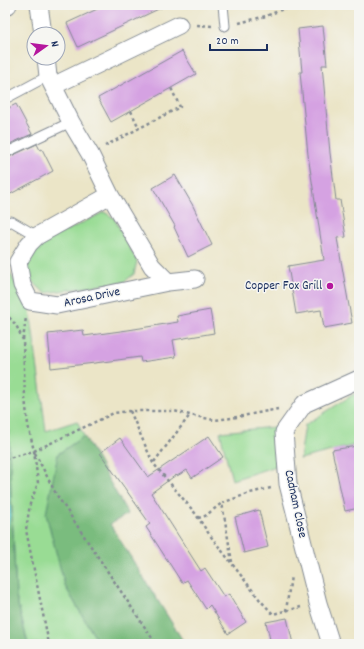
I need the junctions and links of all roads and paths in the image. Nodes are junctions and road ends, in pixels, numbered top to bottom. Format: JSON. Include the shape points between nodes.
{"nodes":[{"id":1,"x":8,"y":5,"type":"edge"},
{"id":2,"x":39,"y":5,"type":"edge"},
{"id":3,"x":223,"y":5,"type":"edge"},
{"id":4,"x":347,"y":5,"type":"edge"},
{"id":5,"x":359,"y":6,"type":"edge"},
{"id":6,"x":5,"y":7,"type":"edge"},
{"id":7,"x":179,"y":25,"type":"dead end"},
{"id":8,"x":42,"y":26,"type":"edge"},
{"id":9,"x":225,"y":26,"type":"dead end"},
{"id":10,"x":47,"y":66,"type":"edge"},
{"id":11,"x":50,"y":81,"type":"junction"},
{"id":12,"x":171,"y":88,"type":"dead end"},
{"id":13,"x":5,"y":99,"type":"edge"},
{"id":14,"x":130,"y":111,"type":"dead end"},
{"id":15,"x":71,"y":122,"type":"junction"},
{"id":16,"x":140,"y":128,"type":"junction"},
{"id":17,"x":5,"y":153,"type":"edge"},
{"id":18,"x":90,"y":154,"type":"junction"},
{"id":19,"x":110,"y":195,"type":"junction"},
{"id":20,"x":5,"y":225,"type":"edge"},
{"id":21,"x":37,"y":236,"type":"junction"},
{"id":22,"x":195,"y":279,"type":"dead end"},
{"id":23,"x":168,"y":282,"type":"junction"},
{"id":24,"x":5,"y":313,"type":"edge"},
{"id":25,"x":359,"y":379,"type":"edge"},
{"id":26,"x":304,"y":404,"type":"junction"},
{"id":27,"x":130,"y":411,"type":"junction"},
{"id":28,"x":190,"y":415,"type":"junction"},
{"id":29,"x":34,"y":451,"type":"junction"},
{"id":30,"x":5,"y":459,"type":"edge"},
{"id":31,"x":153,"y":463,"type":"junction"},
{"id":32,"x":288,"y":484,"type":"junction"},
{"id":33,"x":222,"y":503,"type":"junction"},
{"id":34,"x":198,"y":518,"type":"junction"},
{"id":35,"x":232,"y":563,"type":"junction"},
{"id":36,"x":318,"y":603,"type":"junction"},
{"id":37,"x":48,"y":644,"type":"edge"},
{"id":38,"x":156,"y":644,"type":"edge"},
{"id":39,"x":332,"y":644,"type":"edge"}],
"edges":[{"from":1,"to":6,"type":"street"},
{"from":2,"to":8,"type":"street"},
{"from":3,"to":9,"type":"lane"},
{"from":4,"to":5,"type":"path"},
{"from":7,"to":11,"type":"street"},
{"from":10,"to":11,"type":"street"},
{"from":11,"to":13,"type":"lane"},
{"from":11,"to":15,"type":"street"},
{"from":12,"to":16,"type":"path","via":[[180,107]]},
{"from":14,"to":16,"type":"path"},
{"from":15,"to":17,"type":"lane"},
{"from":15,"to":18,"type":"street"},
{"from":16,"to":18,"type":"path"},
{"from":18,"to":19,"type":"street"},
{"from":19,"to":21,"type":"street","name":"Arosa Drive"},
{"from":19,"to":23,"type":"street","via":[[152,266]]},
{"from":20,"to":21,"type":"lane","via":[[11,221]]},
{"from":21,"to":23,"type":"street","name":"Arosa Drive","via":[[18,262],[22,286],[30,301],[57,305]]},
{"from":22,"to":23,"type":"street","name":"Arosa Drive"},
{"from":24,"to":29,"type":"path","via":[[16,325],[23,340],[25,398]]},
{"from":25,"to":26,"type":"street"},
{"from":26,"to":28,"type":"path","via":[[214,420]]},
{"from":26,"to":32,"type":"street","name":"Cadnam Close","via":[[284,432]]},
{"from":27,"to":28,"type":"path","via":[[174,411]]},
{"from":27,"to":29,"type":"path","via":[[114,413]]},
{"from":27,"to":31,"type":"path"},
{"from":28,"to":31,"type":"path"},
{"from":29,"to":30,"type":"path"},
{"from":29,"to":37,"type":"path","via":[[38,483],[30,504],[26,530]]},
{"from":29,"to":38,"type":"path","via":[[56,494]]},
{"from":31,"to":34,"type":"path"},
{"from":32,"to":33,"type":"path"},
{"from":32,"to":36,"type":"street","name":"Cadnam Close"},
{"from":33,"to":34,"type":"path"},
{"from":33,"to":35,"type":"path"},
{"from":34,"to":35,"type":"path"},
{"from":35,"to":36,"type":"path","via":[[273,614]]},
{"from":36,"to":39,"type":"street","name":"Cadnam Close"}]}
